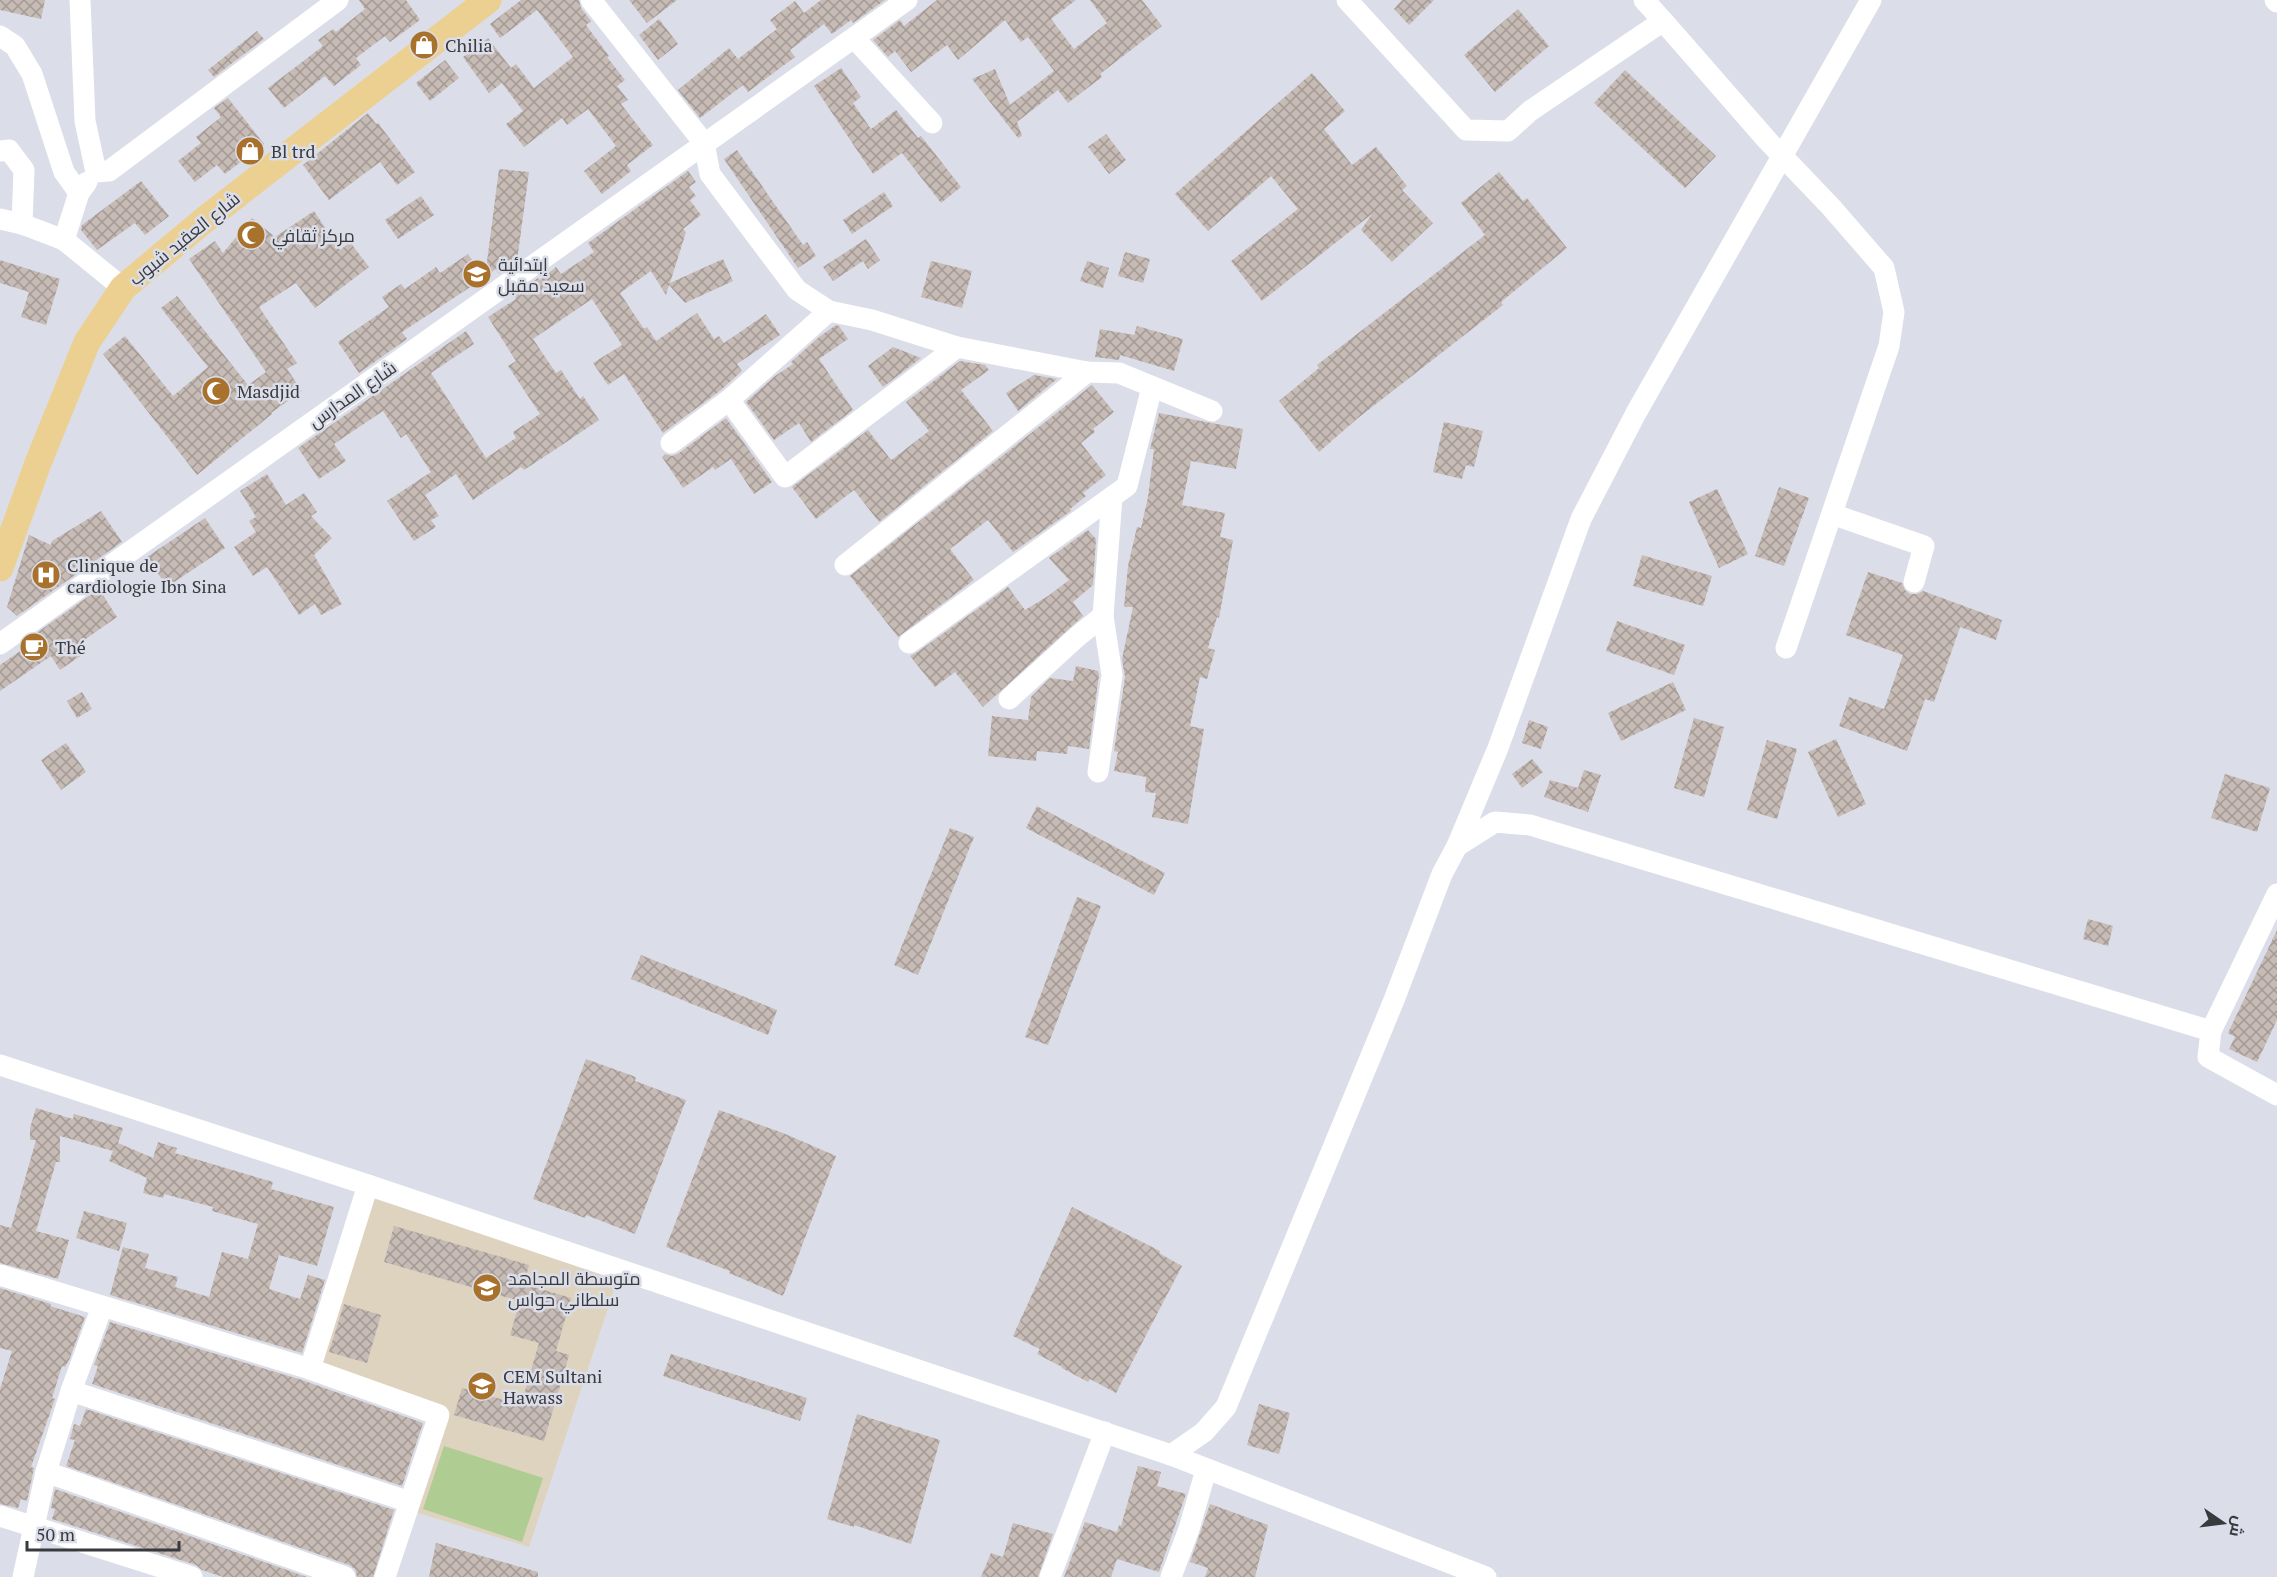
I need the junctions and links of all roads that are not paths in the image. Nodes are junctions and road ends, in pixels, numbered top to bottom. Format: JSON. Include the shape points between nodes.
{"nodes":[{"id":1,"x":80,"y":0,"type":"edge"},
{"id":2,"x":338,"y":0,"type":"edge"},
{"id":3,"x":488,"y":0,"type":"edge"},
{"id":4,"x":591,"y":0,"type":"edge"},
{"id":5,"x":907,"y":0,"type":"edge"},
{"id":6,"x":1347,"y":0,"type":"edge"},
{"id":7,"x":1644,"y":0,"type":"edge"},
{"id":8,"x":1871,"y":0,"type":"edge"},
{"id":9,"x":1663,"y":21,"type":"junction"},
{"id":10,"x":0,"y":36,"type":"edge"},
{"id":11,"x":855,"y":39,"type":"junction"},
{"id":12,"x":932,"y":123,"type":"dead end"},
{"id":13,"x":704,"y":143,"type":"junction"},
{"id":14,"x":0,"y":151,"type":"edge"},
{"id":15,"x":1783,"y":157,"type":"junction"},
{"id":16,"x":64,"y":172,"type":"junction"},
{"id":17,"x":96,"y":172,"type":"junction"},
{"id":18,"x":79,"y":193,"type":"junction"},
{"id":19,"x":0,"y":219,"type":"edge"},
{"id":20,"x":22,"y":224,"type":"junction"},
{"id":21,"x":64,"y":240,"type":"junction"},
{"id":22,"x":123,"y":288,"type":"junction"},
{"id":23,"x":829,"y":311,"type":"junction"},
{"id":24,"x":957,"y":347,"type":"junction"},
{"id":25,"x":1087,"y":372,"type":"junction"},
{"id":26,"x":1152,"y":387,"type":"junction"},
{"id":27,"x":729,"y":400,"type":"junction"},
{"id":28,"x":1212,"y":411,"type":"dead end"},
{"id":29,"x":671,"y":444,"type":"dead end"},
{"id":30,"x":1112,"y":497,"type":"junction"},
{"id":31,"x":1832,"y":514,"type":"junction"},
{"id":32,"x":845,"y":566,"type":"dead end"},
{"id":33,"x":0,"y":568,"type":"edge"},
{"id":34,"x":1914,"y":582,"type":"dead end"},
{"id":35,"x":1103,"y":616,"type":"junction"},
{"id":36,"x":909,"y":643,"type":"dead end"},
{"id":37,"x":0,"y":644,"type":"edge"},
{"id":38,"x":1786,"y":648,"type":"dead end"},
{"id":39,"x":1009,"y":699,"type":"dead end"},
{"id":40,"x":1098,"y":772,"type":"dead end"},
{"id":41,"x":1457,"y":846,"type":"junction"},
{"id":42,"x":2277,"y":894,"type":"edge"},
{"id":43,"x":2211,"y":1031,"type":"junction"},
{"id":44,"x":0,"y":1065,"type":"edge"},
{"id":45,"x":2277,"y":1095,"type":"edge"},
{"id":46,"x":368,"y":1185,"type":"junction"},
{"id":47,"x":0,"y":1275,"type":"edge"},
{"id":48,"x":102,"y":1307,"type":"junction"},
{"id":49,"x":310,"y":1369,"type":"junction"},
{"id":50,"x":71,"y":1391,"type":"junction"},
{"id":51,"x":1105,"y":1432,"type":"junction"},
{"id":52,"x":1171,"y":1455,"type":"junction"},
{"id":53,"x":1206,"y":1470,"type":"junction"},
{"id":54,"x":46,"y":1473,"type":"junction"},
{"id":55,"x":410,"y":1502,"type":"junction"},
{"id":56,"x":0,"y":1516,"type":"edge"},
{"id":57,"x":34,"y":1527,"type":"junction"},
{"id":58,"x":23,"y":1577,"type":"edge"},
{"id":59,"x":192,"y":1577,"type":"edge"},
{"id":60,"x":345,"y":1577,"type":"edge"},
{"id":61,"x":386,"y":1577,"type":"edge"},
{"id":62,"x":1050,"y":1577,"type":"edge"},
{"id":63,"x":1171,"y":1577,"type":"edge"},
{"id":64,"x":1486,"y":1577,"type":"edge"}],
"edges":[{"from":1,"to":17,"type":"street","via":[[85,121]]},
{"from":2,"to":17,"type":"street","via":[[109,171]]},
{"from":3,"to":22,"type":"main road","name":"شارع العقيد شبوب","via":[[202,220]]},
{"from":4,"to":13,"type":"street"},
{"from":5,"to":11,"type":"street","name":"شارع المدارس"},
{"from":6,"to":9,"type":"street","via":[[1466,130],[1509,131],[1530,111]]},
{"from":7,"to":9,"type":"street"},
{"from":8,"to":15,"type":"street"},
{"from":9,"to":15,"type":"street"},
{"from":10,"to":16,"type":"street","via":[[15,45],[32,74]]},
{"from":11,"to":12,"type":"street"},
{"from":11,"to":13,"type":"street","name":"شارع المدارس"},
{"from":13,"to":23,"type":"street","via":[[710,174],[798,290]]},
{"from":13,"to":37,"type":"street","name":"شارع المدارس"},
{"from":14,"to":20,"type":"street","via":[[9,150],[24,170]]},
{"from":15,"to":31,"type":"street","via":[[1884,268],[1894,312],[1889,346]]},
{"from":15,"to":41,"type":"street","via":[[1636,413],[1581,519],[1498,748]]},
{"from":16,"to":17,"type":"street"},
{"from":16,"to":18,"type":"street"},
{"from":17,"to":18,"type":"street"},
{"from":18,"to":21,"type":"street"},
{"from":19,"to":20,"type":"street"},
{"from":20,"to":21,"type":"street"},
{"from":21,"to":22,"type":"street"},
{"from":22,"to":33,"type":"main road","name":"شارع العقيد شبوب","via":[[87,342]]},
{"from":23,"to":24,"type":"street"},
{"from":23,"to":27,"type":"street"},
{"from":24,"to":25,"type":"street"},
{"from":24,"to":27,"type":"street","via":[[785,477]]},
{"from":25,"to":26,"type":"street","via":[[1119,373]]},
{"from":25,"to":32,"type":"street"},
{"from":26,"to":28,"type":"street"},
{"from":26,"to":30,"type":"street","via":[[1127,486]]},
{"from":27,"to":29,"type":"street"},
{"from":30,"to":35,"type":"street"},
{"from":30,"to":36,"type":"street"},
{"from":31,"to":34,"type":"street","via":[[1924,546]]},
{"from":31,"to":38,"type":"street"},
{"from":35,"to":39,"type":"street"},
{"from":35,"to":40,"type":"street","via":[[1112,675]]},
{"from":41,"to":43,"type":"street","via":[[1495,822],[1530,825]]},
{"from":41,"to":52,"type":"street","via":[[1442,874],[1390,1011],[1226,1407],[1204,1432]]},
{"from":42,"to":43,"type":"street"},
{"from":43,"to":45,"type":"street","via":[[2208,1057]]},
{"from":44,"to":46,"type":"street"},
{"from":46,"to":49,"type":"street"},
{"from":46,"to":51,"type":"street"},
{"from":47,"to":48,"type":"street"},
{"from":48,"to":49,"type":"street"},
{"from":48,"to":50,"type":"street"},
{"from":49,"to":55,"type":"street","via":[[439,1415]]},
{"from":50,"to":54,"type":"street"},
{"from":50,"to":55,"type":"street"},
{"from":51,"to":52,"type":"street"},
{"from":51,"to":62,"type":"street"},
{"from":52,"to":53,"type":"street"},
{"from":53,"to":63,"type":"street"},
{"from":53,"to":64,"type":"street"},
{"from":54,"to":57,"type":"street"},
{"from":54,"to":60,"type":"street"},
{"from":55,"to":61,"type":"street"},
{"from":56,"to":57,"type":"street"},
{"from":57,"to":58,"type":"street"},
{"from":57,"to":59,"type":"street"}]}
